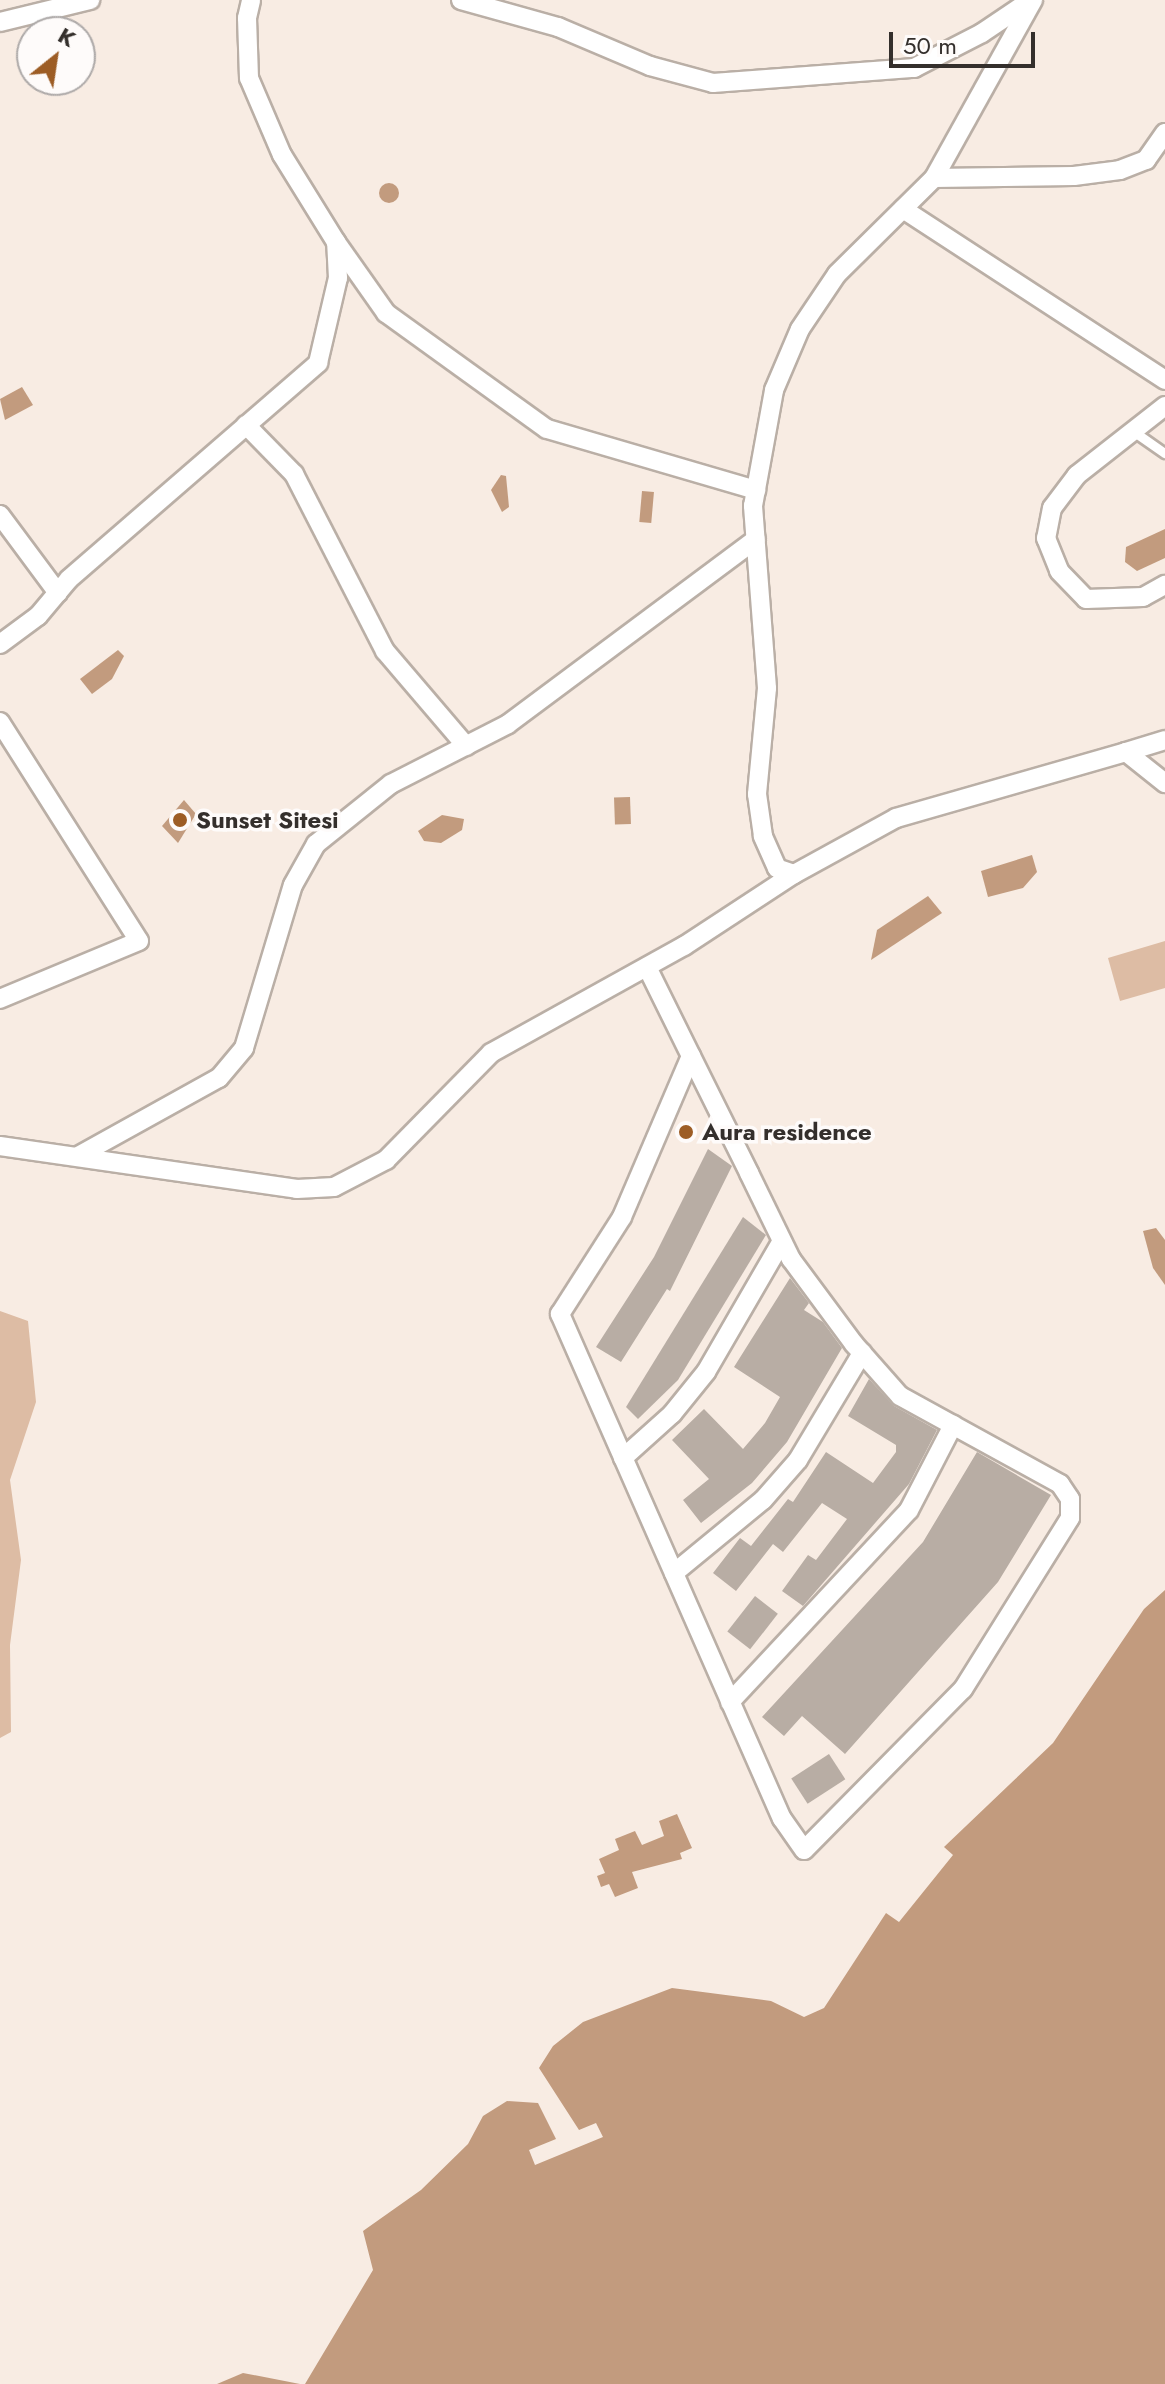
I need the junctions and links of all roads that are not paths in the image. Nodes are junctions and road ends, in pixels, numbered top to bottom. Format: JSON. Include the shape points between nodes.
{"nodes":[{"id":1,"x":90,"y":0,"type":"edge"},
{"id":2,"x":251,"y":0,"type":"edge"},
{"id":3,"x":461,"y":0,"type":"edge"},
{"id":4,"x":1032,"y":0,"type":"edge"},
{"id":5,"x":0,"y":22,"type":"edge"},
{"id":6,"x":1165,"y":133,"type":"edge"},
{"id":7,"x":934,"y":178,"type":"junction"},
{"id":8,"x":903,"y":209,"type":"junction"},
{"id":9,"x":336,"y":242,"type":"junction"},
{"id":10,"x":1165,"y":380,"type":"edge"},
{"id":11,"x":1165,"y":406,"type":"edge"},
{"id":12,"x":246,"y":425,"type":"junction"},
{"id":13,"x":1133,"y":431,"type":"junction"},
{"id":14,"x":1165,"y":453,"type":"edge"},
{"id":15,"x":756,"y":490,"type":"junction"},
{"id":16,"x":0,"y":515,"type":"edge"},
{"id":17,"x":756,"y":539,"type":"junction"},
{"id":18,"x":1165,"y":585,"type":"edge"},
{"id":19,"x":58,"y":593,"type":"junction"},
{"id":20,"x":0,"y":644,"type":"edge"},
{"id":21,"x":0,"y":722,"type":"edge"},
{"id":22,"x":1165,"y":740,"type":"edge"},
{"id":23,"x":466,"y":746,"type":"junction"},
{"id":24,"x":1126,"y":752,"type":"junction"},
{"id":25,"x":1165,"y":783,"type":"edge"},
{"id":26,"x":794,"y":874,"type":"junction"},
{"id":27,"x":647,"y":967,"type":"junction"},
{"id":28,"x":0,"y":999,"type":"edge"},
{"id":29,"x":691,"y":1056,"type":"junction"},
{"id":30,"x":0,"y":1146,"type":"edge"},
{"id":31,"x":78,"y":1156,"type":"junction"},
{"id":32,"x":782,"y":1241,"type":"junction"},
{"id":33,"x":862,"y":1353,"type":"junction"},
{"id":34,"x":953,"y":1425,"type":"junction"},
{"id":35,"x":623,"y":1458,"type":"junction"},
{"id":36,"x":674,"y":1573,"type":"junction"},
{"id":37,"x":730,"y":1702,"type":"junction"}],
"edges":[{"from":1,"to":5,"type":"street"},
{"from":2,"to":9,"type":"street","via":[[249,78],[282,155]]},
{"from":3,"to":4,"type":"street","via":[[558,27],[650,66],[713,83],[914,68]]},
{"from":4,"to":7,"type":"street"},
{"from":6,"to":7,"type":"street","via":[[1146,160],[1120,170],[1074,176]]},
{"from":7,"to":8,"type":"street"},
{"from":8,"to":10,"type":"street"},
{"from":8,"to":15,"type":"street","via":[[837,274],[800,329],[774,390]]},
{"from":9,"to":12,"type":"street","via":[[338,278],[318,363]]},
{"from":9,"to":15,"type":"street","via":[[386,313],[547,429]]},
{"from":11,"to":13,"type":"street"},
{"from":12,"to":19,"type":"street"},
{"from":12,"to":23,"type":"street","via":[[294,474],[385,651]]},
{"from":13,"to":14,"type":"lane"},
{"from":13,"to":18,"type":"street","via":[[1077,475],[1052,508],[1046,538],[1059,571],[1086,599],[1143,597]]},
{"from":15,"to":17,"type":"street"},
{"from":16,"to":19,"type":"street"},
{"from":17,"to":23,"type":"street","via":[[508,724]]},
{"from":17,"to":26,"type":"street","via":[[767,688],[757,794],[763,836],[777,868]]},
{"from":19,"to":20,"type":"street","via":[[38,616]]},
{"from":21,"to":28,"type":"street","via":[[139,941]]},
{"from":22,"to":24,"type":"street"},
{"from":23,"to":31,"type":"street","via":[[391,784],[316,844],[293,885],[244,1048],[219,1078]]},
{"from":24,"to":25,"type":"street"},
{"from":24,"to":26,"type":"street","via":[[896,818]]},
{"from":26,"to":27,"type":"street"},
{"from":27,"to":29,"type":"street"},
{"from":27,"to":31,"type":"street","via":[[491,1053],[386,1160],[334,1187],[297,1189]]},
{"from":29,"to":32,"type":"street"},
{"from":29,"to":35,"type":"street","via":[[622,1217],[560,1314]]},
{"from":30,"to":31,"type":"street"},
{"from":32,"to":33,"type":"street"},
{"from":32,"to":35,"type":"street","via":[[706,1372],[672,1414]]},
{"from":33,"to":34,"type":"street","via":[[900,1396]]},
{"from":33,"to":36,"type":"street","via":[[798,1460],[763,1500]]},
{"from":34,"to":37,"type":"street","via":[[909,1510]]},
{"from":34,"to":37,"type":"street","via":[[1060,1484],[1070,1499],[1070,1518],[963,1689],[804,1850],[782,1819]]},
{"from":35,"to":36,"type":"street"},
{"from":36,"to":37,"type":"street"}]}
